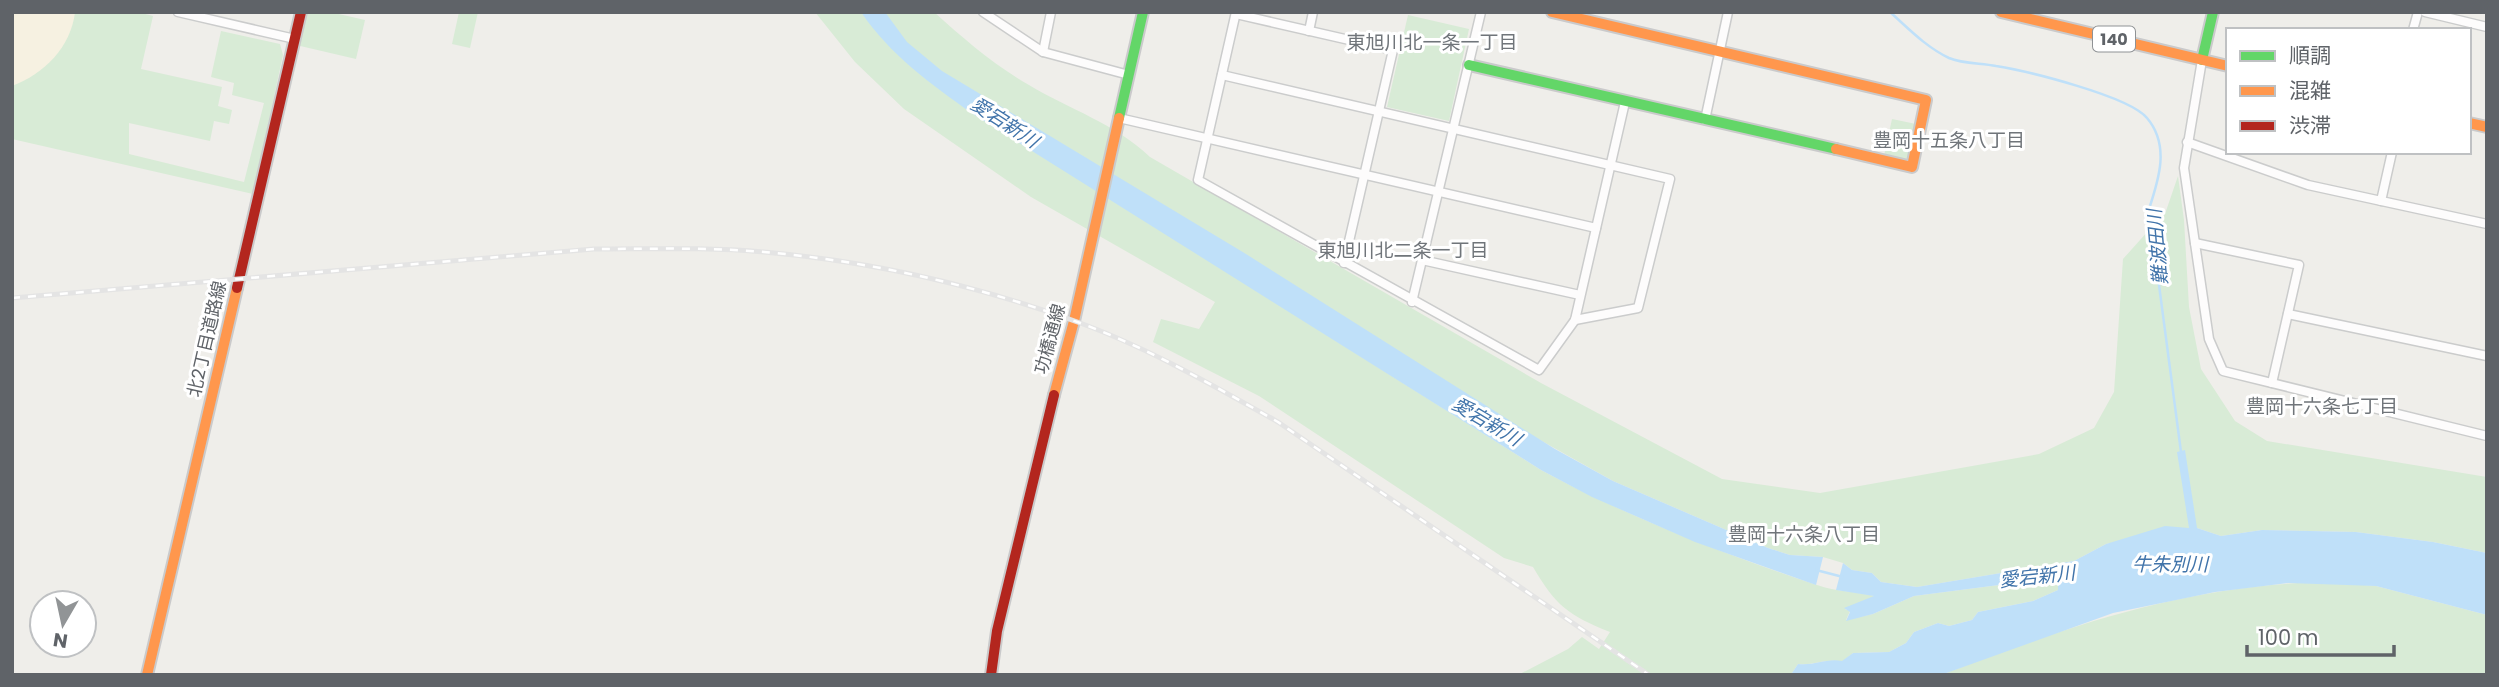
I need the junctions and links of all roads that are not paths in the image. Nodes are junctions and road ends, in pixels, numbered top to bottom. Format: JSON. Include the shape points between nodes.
{"nodes":[{"id":1,"x":178,"y":12,"type":"edge"},
{"id":2,"x":301,"y":12,"type":"edge"},
{"id":3,"x":983,"y":12,"type":"edge"},
{"id":4,"x":1051,"y":12,"type":"edge"},
{"id":5,"x":1143,"y":12,"type":"edge"},
{"id":6,"x":1313,"y":12,"type":"edge"},
{"id":7,"x":1481,"y":12,"type":"edge"},
{"id":8,"x":1552,"y":12,"type":"edge"},
{"id":9,"x":1728,"y":12,"type":"edge"},
{"id":10,"x":2001,"y":12,"type":"edge"},
{"id":11,"x":2213,"y":12,"type":"edge"},
{"id":12,"x":2425,"y":12,"type":"edge"},
{"id":13,"x":1236,"y":13,"type":"edge"},
{"id":14,"x":208,"y":16,"type":"edge"},
{"id":15,"x":2487,"y":27,"type":"edge"},
{"id":16,"x":1309,"y":31,"type":"junction"},
{"id":17,"x":295,"y":39,"type":"junction"},
{"id":18,"x":1720,"y":51,"type":"junction"},
{"id":19,"x":1043,"y":52,"type":"junction"},
{"id":20,"x":2202,"y":60,"type":"junction"},
{"id":21,"x":1469,"y":65,"type":"junction"},
{"id":22,"x":2226,"y":66,"type":"edge"},
{"id":23,"x":1129,"y":75,"type":"junction"},
{"id":24,"x":1222,"y":75,"type":"junction"},
{"id":25,"x":1625,"y":102,"type":"junction"},
{"id":26,"x":1380,"y":112,"type":"junction"},
{"id":27,"x":1119,"y":118,"type":"junction"},
{"id":28,"x":1705,"y":120,"type":"junction"},
{"id":29,"x":1453,"y":130,"type":"junction"},
{"id":30,"x":1207,"y":139,"type":"junction"},
{"id":31,"x":2187,"y":142,"type":"junction"},
{"id":32,"x":2392,"y":154,"type":"edge"},
{"id":33,"x":1611,"y":165,"type":"junction"},
{"id":34,"x":1364,"y":175,"type":"junction"},
{"id":35,"x":1438,"y":192,"type":"junction"},
{"id":36,"x":2381,"y":201,"type":"junction"},
{"id":37,"x":2487,"y":224,"type":"edge"},
{"id":38,"x":1596,"y":228,"type":"junction"},
{"id":39,"x":2195,"y":243,"type":"junction"},
{"id":40,"x":1422,"y":260,"type":"junction"},
{"id":41,"x":1344,"y":263,"type":"junction"},
{"id":42,"x":1580,"y":295,"type":"junction"},
{"id":43,"x":1412,"y":302,"type":"junction"},
{"id":44,"x":2288,"y":314,"type":"junction"},
{"id":45,"x":1575,"y":320,"type":"junction"},
{"id":46,"x":2487,"y":356,"type":"edge"},
{"id":47,"x":2272,"y":383,"type":"junction"},
{"id":48,"x":2487,"y":436,"type":"edge"},
{"id":49,"x":147,"y":675,"type":"edge"},
{"id":50,"x":991,"y":675,"type":"edge"}],
"edges":[{"from":1,"to":14,"type":"street"},
{"from":2,"to":17,"type":"street","name":"北2丁目道路線"},
{"from":3,"to":19,"type":"street"},
{"from":4,"to":19,"type":"street"},
{"from":5,"to":23,"type":"street","name":"功橋通線"},
{"from":6,"to":16,"type":"street"},
{"from":7,"to":21,"type":"street"},
{"from":8,"to":18,"type":"street"},
{"from":9,"to":18,"type":"street"},
{"from":10,"to":20,"type":"street","number":"140"},
{"from":11,"to":20,"type":"street"},
{"from":12,"to":15,"type":"street"},
{"from":13,"to":16,"type":"street"},
{"from":13,"to":24,"type":"street"},
{"from":14,"to":17,"type":"street"},
{"from":16,"to":26,"type":"street","via":[[1393,50]]},
{"from":17,"to":49,"type":"street","name":"北2丁目道路線"},
{"from":18,"to":28,"type":"street"},
{"from":18,"to":28,"type":"street","via":[[1926,100],[1912,166]]},
{"from":19,"to":23,"type":"street"},
{"from":20,"to":22,"type":"street","number":"140"},
{"from":20,"to":31,"type":"street"},
{"from":21,"to":25,"type":"street"},
{"from":21,"to":29,"type":"street"},
{"from":23,"to":27,"type":"street","name":"功橋通線"},
{"from":24,"to":26,"type":"street"},
{"from":24,"to":30,"type":"street"},
{"from":25,"to":28,"type":"street"},
{"from":25,"to":33,"type":"street"},
{"from":26,"to":29,"type":"street"},
{"from":26,"to":34,"type":"street"},
{"from":27,"to":30,"type":"street"},
{"from":27,"to":50,"type":"street","name":"功橋通線","via":[[997,631]]},
{"from":29,"to":33,"type":"street"},
{"from":29,"to":35,"type":"street"},
{"from":30,"to":34,"type":"street"},
{"from":30,"to":41,"type":"street","via":[[1198,180]]},
{"from":31,"to":36,"type":"street","via":[[2308,185]]},
{"from":31,"to":39,"type":"street","via":[[2184,168]]},
{"from":32,"to":36,"type":"street"},
{"from":33,"to":38,"type":"street"},
{"from":33,"to":45,"type":"street","via":[[1670,179],[1638,308]]},
{"from":34,"to":35,"type":"street"},
{"from":34,"to":41,"type":"street"},
{"from":35,"to":38,"type":"street"},
{"from":35,"to":40,"type":"street"},
{"from":36,"to":37,"type":"street"},
{"from":38,"to":42,"type":"street"},
{"from":39,"to":44,"type":"street","via":[[2299,265]]},
{"from":39,"to":47,"type":"street","via":[[2209,339],[2223,371]]},
{"from":40,"to":42,"type":"street"},
{"from":40,"to":43,"type":"street"},
{"from":41,"to":43,"type":"street"},
{"from":42,"to":45,"type":"street"},
{"from":43,"to":45,"type":"street","via":[[1539,370]]},
{"from":44,"to":46,"type":"street"},
{"from":44,"to":47,"type":"street"},
{"from":47,"to":48,"type":"street"}]}
